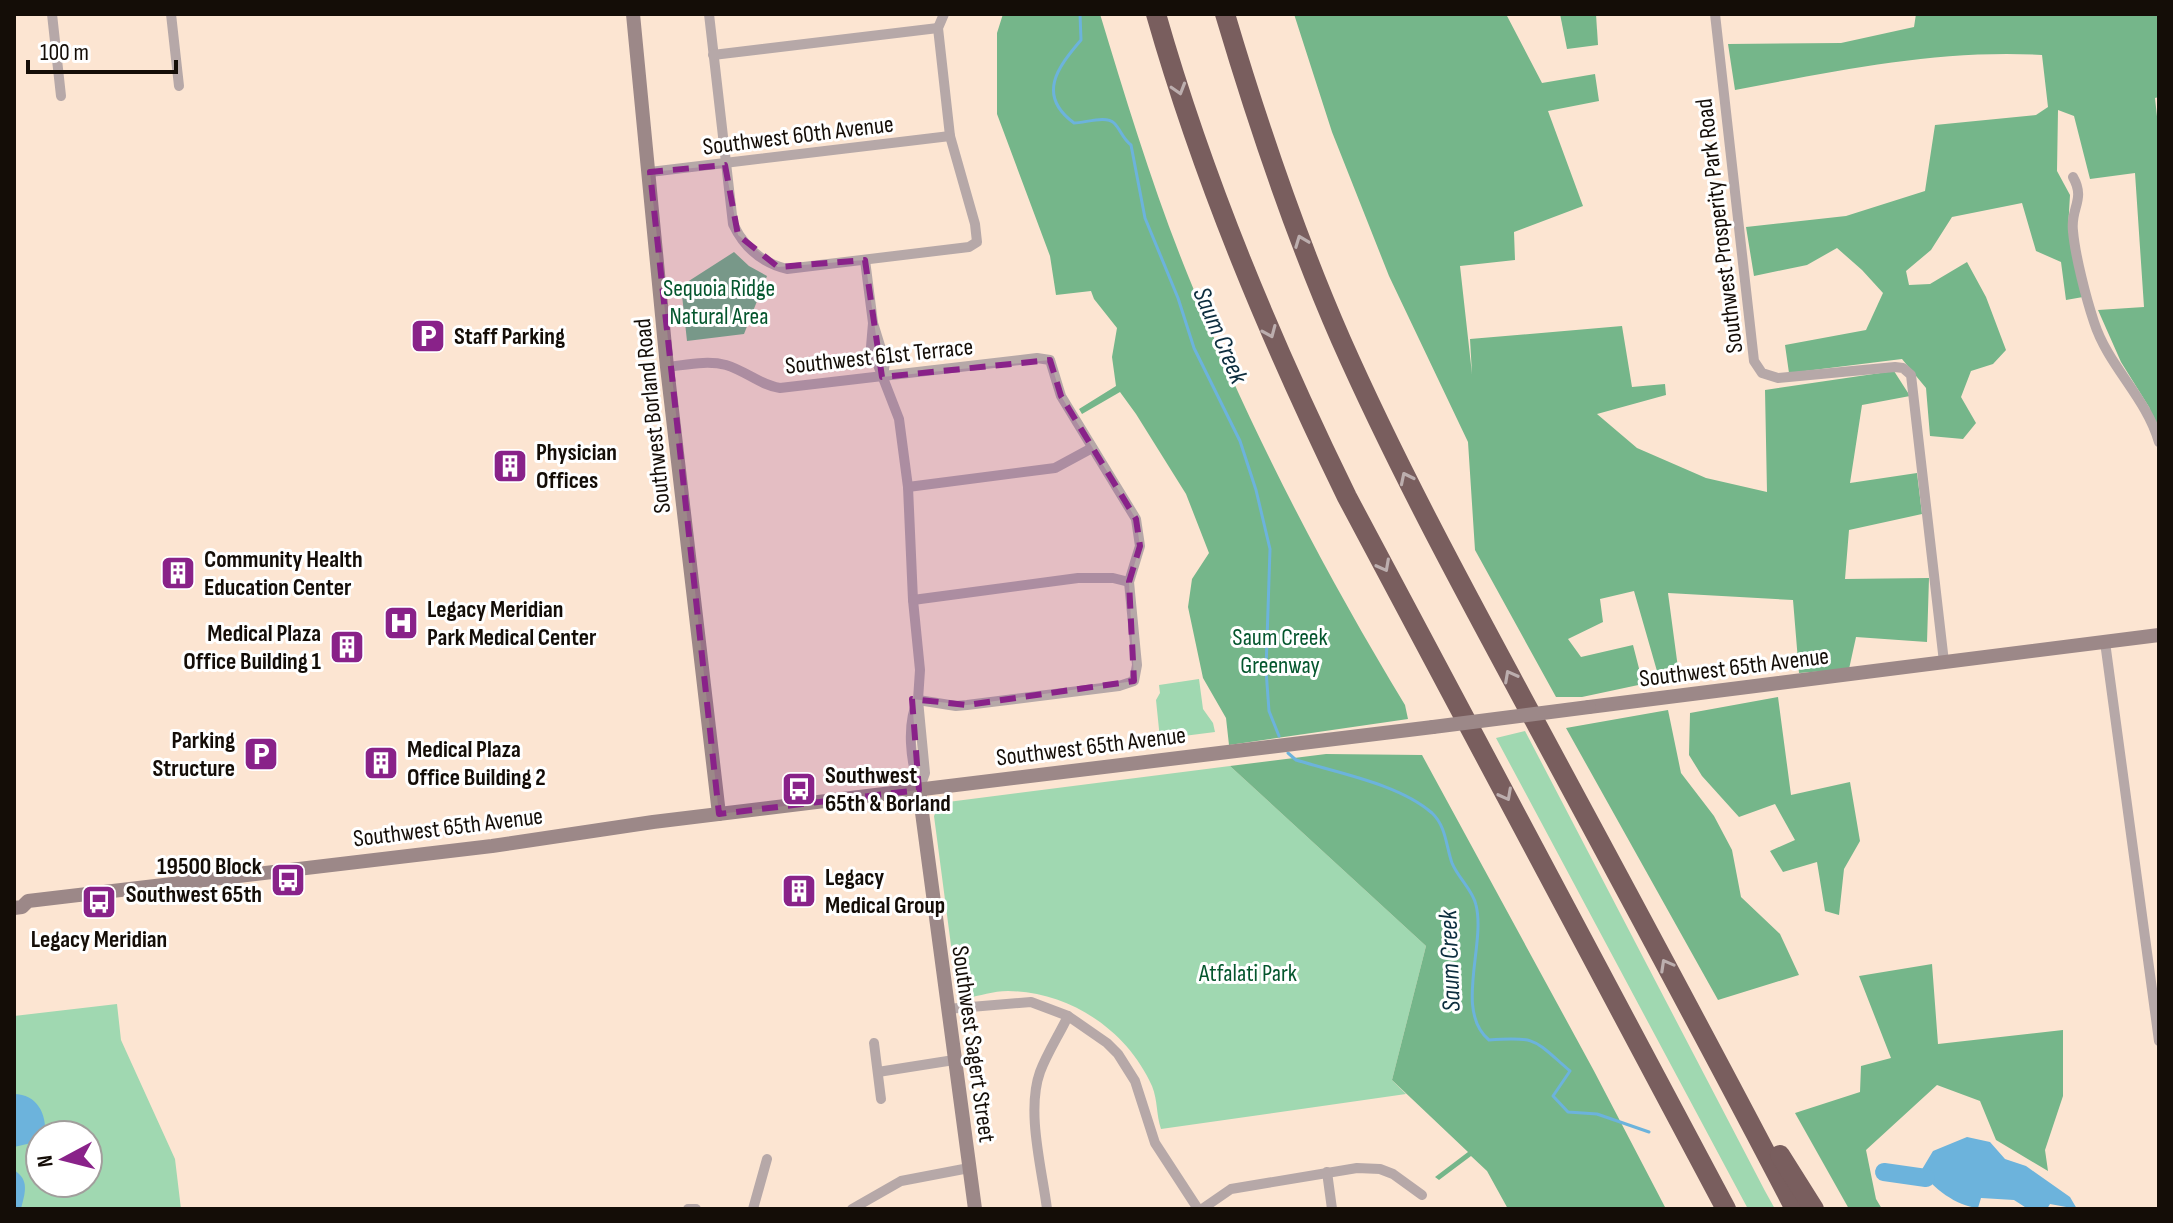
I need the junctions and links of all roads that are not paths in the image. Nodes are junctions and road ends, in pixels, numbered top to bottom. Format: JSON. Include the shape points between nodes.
{"nodes":[{"id":1,"x":52,"y":14,"type":"edge"},
{"id":2,"x":171,"y":14,"type":"edge"},
{"id":3,"x":633,"y":14,"type":"edge"},
{"id":4,"x":709,"y":14,"type":"edge"},
{"id":5,"x":944,"y":14,"type":"edge"},
{"id":6,"x":1156,"y":14,"type":"edge"},
{"id":7,"x":1225,"y":14,"type":"edge"},
{"id":8,"x":1715,"y":14,"type":"edge"},
{"id":9,"x":938,"y":28,"type":"junction"},
{"id":10,"x":713,"y":55,"type":"junction"},
{"id":11,"x":179,"y":86,"type":"dead end"},
{"id":12,"x":61,"y":96,"type":"dead end"},
{"id":13,"x":950,"y":136,"type":"junction"},
{"id":14,"x":725,"y":165,"type":"junction"},
{"id":15,"x":650,"y":172,"type":"junction"},
{"id":16,"x":2073,"y":177,"type":"dead end"},
{"id":17,"x":865,"y":260,"type":"junction"},
{"id":18,"x":667,"y":367,"type":"junction"},
{"id":19,"x":882,"y":377,"type":"junction"},
{"id":20,"x":2159,"y":442,"type":"edge"},
{"id":21,"x":1092,"y":448,"type":"junction"},
{"id":22,"x":908,"y":487,"type":"junction"},
{"id":23,"x":1129,"y":582,"type":"junction"},
{"id":24,"x":913,"y":600,"type":"junction"},
{"id":25,"x":2159,"y":635,"type":"edge"},
{"id":26,"x":2105,"y":642,"type":"junction"},
{"id":27,"x":1944,"y":662,"type":"junction"},
{"id":28,"x":918,"y":700,"type":"junction"},
{"id":29,"x":919,"y":790,"type":"junction"},
{"id":30,"x":719,"y":814,"type":"junction"},
{"id":31,"x":19,"y":902,"type":"edge"},
{"id":32,"x":947,"y":1009,"type":"junction"},
{"id":33,"x":1068,"y":1016,"type":"junction"},
{"id":34,"x":1704,"y":1033,"type":"junction"},
{"id":35,"x":2159,"y":1041,"type":"edge"},
{"id":36,"x":874,"y":1043,"type":"dead end"},
{"id":37,"x":954,"y":1060,"type":"junction"},
{"id":38,"x":878,"y":1072,"type":"junction"},
{"id":39,"x":881,"y":1099,"type":"dead end"},
{"id":40,"x":767,"y":1159,"type":"dead end"},
{"id":41,"x":969,"y":1168,"type":"junction"},
{"id":42,"x":1327,"y":1172,"type":"junction"},
{"id":43,"x":1422,"y":1195,"type":"dead end"},
{"id":44,"x":688,"y":1209,"type":"edge"},
{"id":45,"x":696,"y":1209,"type":"edge"},
{"id":46,"x":753,"y":1209,"type":"edge"},
{"id":47,"x":852,"y":1209,"type":"edge"},
{"id":48,"x":975,"y":1209,"type":"edge"},
{"id":49,"x":1047,"y":1209,"type":"edge"},
{"id":50,"x":1200,"y":1209,"type":"edge"},
{"id":51,"x":1332,"y":1209,"type":"edge"},
{"id":52,"x":1726,"y":1209,"type":"edge"},
{"id":53,"x":1795,"y":1209,"type":"edge"},
{"id":54,"x":1814,"y":1209,"type":"edge"}],
"edges":[{"from":1,"to":12,"type":"street"},
{"from":2,"to":11,"type":"street"},
{"from":3,"to":15,"type":"main road","name":"Southwest Borland Road"},
{"from":4,"to":10,"type":"street"},
{"from":5,"to":9,"type":"street"},
{"from":6,"to":52,"type":"highway","one_way":true,"via":[[1231,236],[1300,400]]},
{"from":34,"to":7,"type":"highway","one_way":true,"via":[[1441,548],[1365,393],[1276,172]]},
{"from":8,"to":27,"type":"street","name":"Southwest Prosperity Park Road","via":[[1754,361],[1762,373],[1778,378],[1895,367],[1911,375]]},
{"from":9,"to":10,"type":"street"},
{"from":9,"to":13,"type":"street"},
{"from":10,"to":14,"type":"street"},
{"from":13,"to":14,"type":"street","name":"Southwest 60th Avenue"},
{"from":13,"to":17,"type":"street","via":[[977,242]]},
{"from":14,"to":15,"type":"street","name":"Southwest 60th Avenue"},
{"from":14,"to":17,"type":"street","via":[[733,224],[745,244],[765,261],[800,269]]},
{"from":15,"to":18,"type":"main road","name":"Southwest Borland Road"},
{"from":16,"to":20,"type":"street","via":[[2079,189],[2073,232],[2094,323]]},
{"from":17,"to":19,"type":"street","name":"Southwest Sagert Street","via":[[873,323],[885,362]]},
{"from":18,"to":19,"type":"street","name":"Southwest 61st Terrace","via":[[728,366],[780,388]]},
{"from":18,"to":30,"type":"main road","name":"Southwest Borland Road"},
{"from":19,"to":21,"type":"street","name":"Southwest 61st Terrace","via":[[1043,357],[1050,360],[1061,396]]},
{"from":19,"to":22,"type":"street","name":"Southwest Sagert Street","via":[[899,419]]},
{"from":21,"to":22,"type":"street","via":[[1055,468]]},
{"from":21,"to":23,"type":"street","via":[[1136,519],[1140,546]]},
{"from":22,"to":24,"type":"street","name":"Southwest Sagert Street"},
{"from":23,"to":24,"type":"street","via":[[1078,578]]},
{"from":23,"to":28,"type":"street","via":[[1134,681],[967,705]]},
{"from":24,"to":28,"type":"street","name":"Southwest Sagert Street"},
{"from":25,"to":26,"type":"main road","name":"Southwest 65th Avenue"},
{"from":26,"to":27,"type":"main road","name":"Southwest 65th Avenue"},
{"from":26,"to":35,"type":"street"},
{"from":27,"to":29,"type":"main road","name":"Southwest 65th Avenue","bridge":true},
{"from":28,"to":29,"type":"street","name":"Southwest Sagert Street","via":[[925,773]]},
{"from":29,"to":30,"type":"main road","name":"Southwest 65th Avenue"},
{"from":29,"to":32,"type":"main road","name":"Southwest Sagert Street"},
{"from":30,"to":31,"type":"main road","name":"Southwest 65th Avenue"},
{"from":32,"to":33,"type":"street","via":[[1031,1002]]},
{"from":32,"to":37,"type":"main road","name":"Southwest Sagert Street"},
{"from":33,"to":49,"type":"street","via":[[1040,1073],[1035,1096]]},
{"from":33,"to":50,"type":"street","via":[[1107,1043],[1127,1067],[1155,1143]]},
{"from":34,"to":53,"type":"highway"},
{"from":34,"to":54,"type":"highway"},
{"from":36,"to":38,"type":"street"},
{"from":37,"to":38,"type":"street"},
{"from":37,"to":41,"type":"main road","name":"Southwest Sagert Street"},
{"from":38,"to":39,"type":"street"},
{"from":40,"to":46,"type":"street"},
{"from":41,"to":47,"type":"street","via":[[901,1181]]},
{"from":41,"to":48,"type":"main road","name":"Southwest Sagert Street"},
{"from":42,"to":43,"type":"street","via":[[1380,1169]]},
{"from":42,"to":50,"type":"street","via":[[1231,1189]]},
{"from":42,"to":51,"type":"street"},
{"from":44,"to":45,"type":"street"}]}
